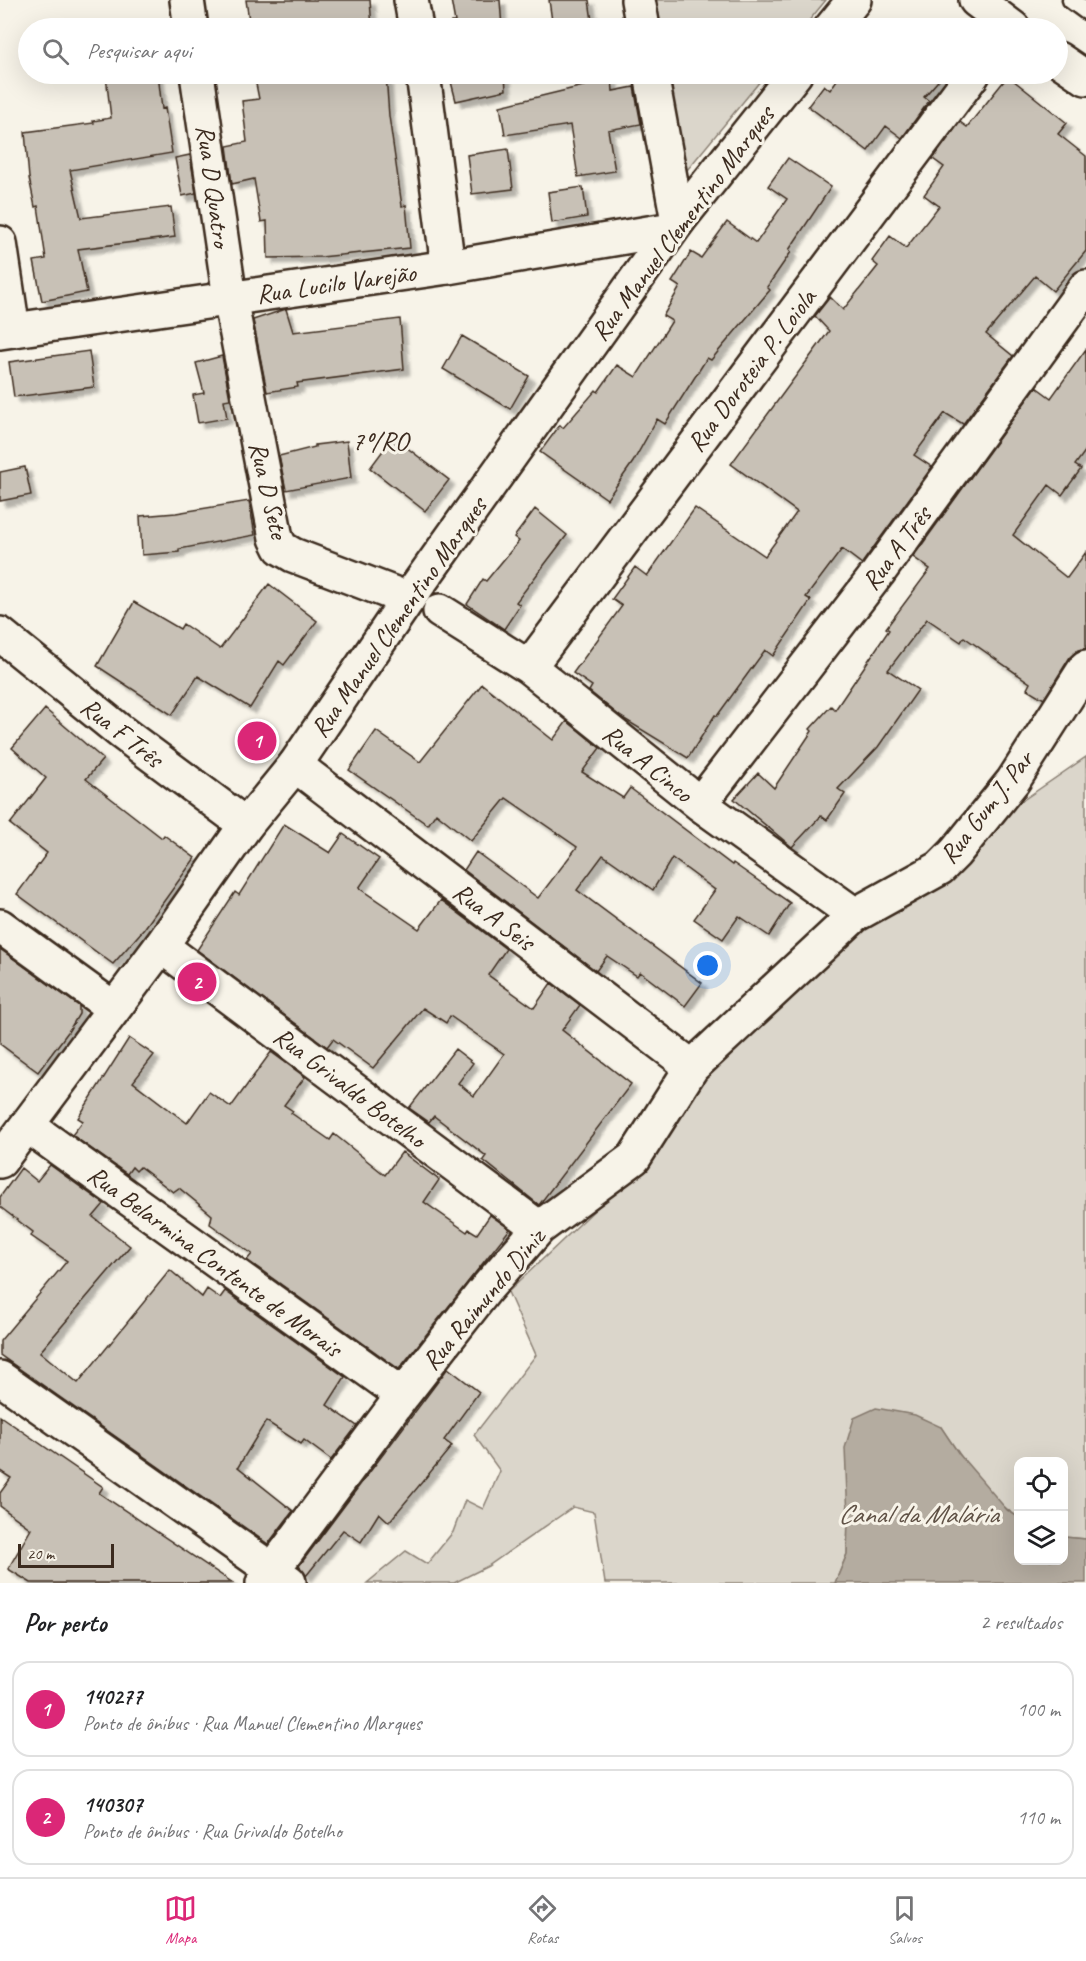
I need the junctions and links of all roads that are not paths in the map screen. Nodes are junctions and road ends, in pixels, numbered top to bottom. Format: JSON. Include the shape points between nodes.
{"nodes":[{"id":1,"x":187,"y":0,"type":"edge"},
{"id":2,"x":411,"y":0,"type":"edge"},
{"id":3,"x":638,"y":0,"type":"edge"},
{"id":4,"x":854,"y":0,"type":"edge"},
{"id":5,"x":976,"y":0,"type":"edge"},
{"id":6,"x":1071,"y":0,"type":"edge"},
{"id":7,"x":1086,"y":11,"type":"edge"},
{"id":8,"x":190,"y":18,"type":"edge"},
{"id":9,"x":414,"y":18,"type":"edge"},
{"id":10,"x":641,"y":18,"type":"edge"},
{"id":11,"x":839,"y":18,"type":"edge"},
{"id":12,"x":998,"y":18,"type":"edge"},
{"id":13,"x":1068,"y":66,"type":"edge"},
{"id":14,"x":1086,"y":78,"type":"edge"},
{"id":15,"x":198,"y":84,"type":"edge"},
{"id":16,"x":424,"y":84,"type":"edge"},
{"id":17,"x":653,"y":84,"type":"edge"},
{"id":18,"x":787,"y":84,"type":"edge"},
{"id":19,"x":966,"y":84,"type":"edge"},
{"id":20,"x":675,"y":225,"type":"junction"},
{"id":21,"x":0,"y":243,"type":"edge"},
{"id":22,"x":448,"y":267,"type":"junction"},
{"id":23,"x":1086,"y":287,"type":"edge"},
{"id":24,"x":230,"y":298,"type":"junction"},
{"id":25,"x":7,"y":331,"type":"edge"},
{"id":26,"x":408,"y":599,"type":"junction"},
{"id":27,"x":440,"y":611,"type":"dead end"},
{"id":28,"x":0,"y":634,"type":"edge"},
{"id":29,"x":529,"y":667,"type":"junction"},
{"id":30,"x":1086,"y":667,"type":"edge"},
{"id":31,"x":295,"y":765,"type":"junction"},
{"id":32,"x":700,"y":804,"type":"junction"},
{"id":33,"x":246,"y":825,"type":"junction"},
{"id":34,"x":855,"y":915,"type":"junction"},
{"id":35,"x":0,"y":926,"type":"edge"},
{"id":36,"x":162,"y":946,"type":"junction"},
{"id":37,"x":112,"y":1008,"type":"junction"},
{"id":38,"x":692,"y":1067,"type":"junction"},
{"id":39,"x":28,"y":1126,"type":"junction"},
{"id":40,"x":0,"y":1161,"type":"edge"},
{"id":41,"x":539,"y":1228,"type":"junction"},
{"id":42,"x":0,"y":1378,"type":"edge"},
{"id":43,"x":403,"y":1395,"type":"junction"},
{"id":44,"x":276,"y":1578,"type":"edge"}],
"edges":[{"from":1,"to":8,"type":"main road"},
{"from":2,"to":9,"type":"main road"},
{"from":3,"to":10,"type":"main road"},
{"from":4,"to":11,"type":"main road"},
{"from":5,"to":12,"type":"main road"},
{"from":6,"to":7,"type":"lane"},
{"from":13,"to":14,"type":"main road"},
{"from":15,"to":24,"type":"main road","name":"Rua D Quatro"},
{"from":16,"to":22,"type":"main road"},
{"from":17,"to":20,"type":"main road"},
{"from":18,"to":20,"type":"main road","name":"Rua Manuel Clementino Marques"},
{"from":19,"to":29,"type":"main road","name":"Rua Doroteia P. Loiola"},
{"from":20,"to":22,"type":"main road","name":"Rua Lucilo Varejão"},
{"from":20,"to":26,"type":"main road","name":"Rua Manuel Clementino Marques"},
{"from":21,"to":25,"type":"main road"},
{"from":22,"to":24,"type":"main road","name":"Rua Lucilo Varejão"},
{"from":23,"to":32,"type":"main road","name":"Rua A Três","via":[[878,573]]},
{"from":24,"to":25,"type":"main road","name":"Rua Lucilo Varejão"},
{"from":24,"to":26,"type":"main road","name":"Rua D Sete","via":[[279,543],[293,555]]},
{"from":26,"to":31,"type":"main road","name":"Rua Manuel Clementino Marques"},
{"from":27,"to":29,"type":"main road","name":"Rua A Cinco"},
{"from":28,"to":33,"type":"main road","name":"Rua F Três","via":[[121,732]]},
{"from":29,"to":32,"type":"main road","name":"Rua A Cinco"},
{"from":30,"to":34,"type":"main road","name":"Rua Gum J. Par","via":[[1013,781],[955,854],[934,871]]},
{"from":31,"to":33,"type":"main road","name":"Rua Manuel Clementino Marques"},
{"from":31,"to":38,"type":"main road","name":"Rua A Seis"},
{"from":32,"to":34,"type":"main road","name":"Rua A Cinco"},
{"from":33,"to":36,"type":"main road","name":"Rua Manuel Clementino Marques"},
{"from":34,"to":38,"type":"main road","name":"Rua Raimundo Diniz"},
{"from":35,"to":37,"type":"main road"},
{"from":36,"to":37,"type":"main road","name":"Rua Manuel Clementino Marques"},
{"from":36,"to":41,"type":"main road","name":"Rua Grivaldo Botelho"},
{"from":37,"to":39,"type":"main road","name":"Rua Manuel Clementino Marques"},
{"from":38,"to":41,"type":"main road","name":"Rua Raimundo Diniz","via":[[634,1158]]},
{"from":39,"to":40,"type":"main road","name":"Rua Manuel Clementino Marques"},
{"from":39,"to":43,"type":"main road","name":"Rua Belarmina Contente de Morais"},
{"from":41,"to":43,"type":"main road","name":"Rua Raimundo Diniz"},
{"from":42,"to":44,"type":"main road"},
{"from":43,"to":44,"type":"main road","name":"Rua Raimundo Diniz"}]}
